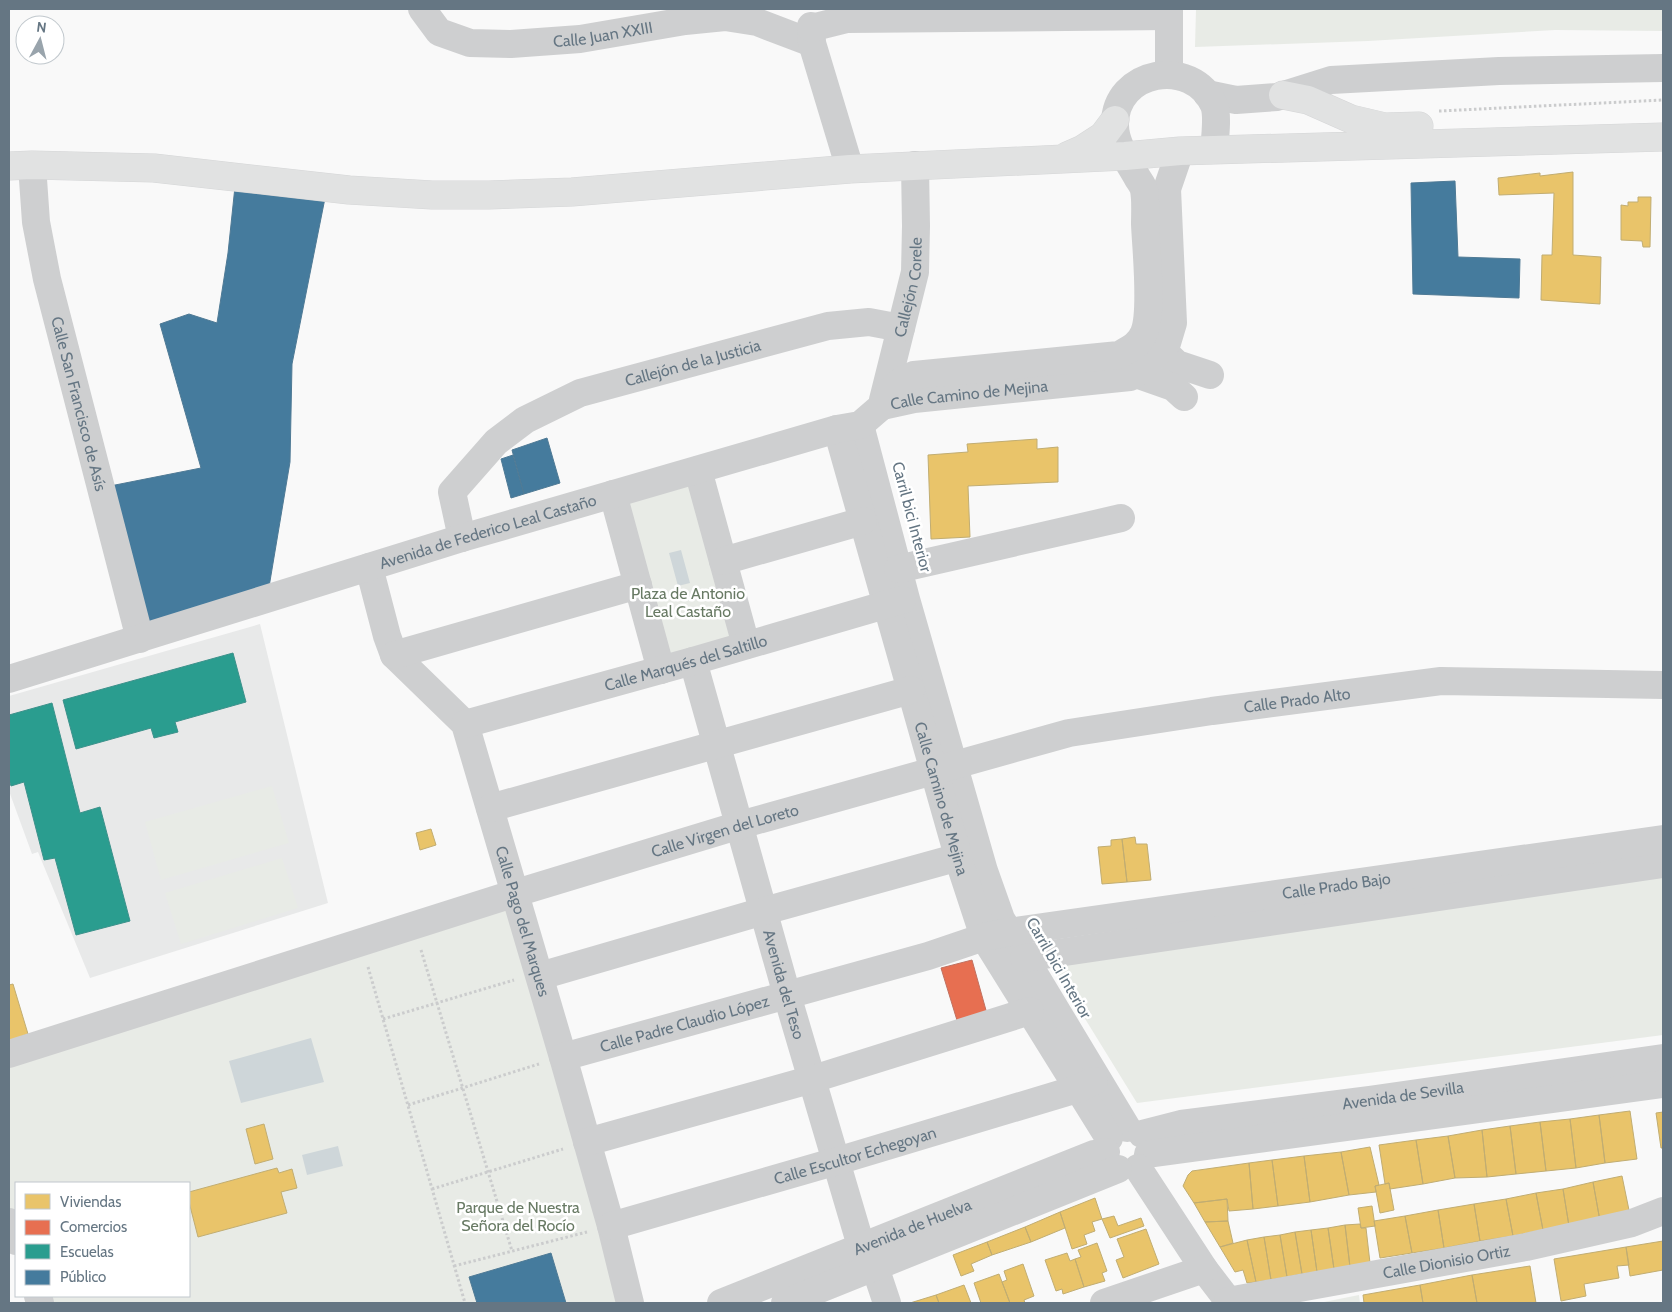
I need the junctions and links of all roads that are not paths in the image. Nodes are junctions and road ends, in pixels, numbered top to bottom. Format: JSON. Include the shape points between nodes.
{"nodes":[{"id":1,"x":422,"y":9,"type":"edge"},
{"id":2,"x":1170,"y":12,"type":"edge"},
{"id":3,"x":811,"y":26,"type":"edge"},
{"id":4,"x":1663,"y":68,"type":"edge"},
{"id":5,"x":1168,"y":74,"type":"junction"},
{"id":6,"x":1207,"y":94,"type":"junction"},
{"id":7,"x":1283,"y":95,"type":"junction"},
{"id":8,"x":1115,"y":120,"type":"junction"},
{"id":9,"x":1663,"y":120,"type":"edge"},
{"id":10,"x":1663,"y":136,"type":"edge"},
{"id":11,"x":1214,"y":150,"type":"junction"},
{"id":12,"x":1180,"y":151,"type":"junction"},
{"id":13,"x":1125,"y":156,"type":"junction"},
{"id":14,"x":1062,"y":159,"type":"junction"},
{"id":15,"x":916,"y":165,"type":"junction"},
{"id":16,"x":20,"y":166,"type":"edge"},
{"id":17,"x":850,"y":169,"type":"junction"},
{"id":18,"x":901,"y":328,"type":"junction"},
{"id":19,"x":1146,"y":357,"type":"junction"},
{"id":20,"x":1210,"y":375,"type":"dead end"},
{"id":21,"x":1184,"y":397,"type":"dead end"},
{"id":22,"x":882,"y":406,"type":"junction"},
{"id":23,"x":848,"y":427,"type":"junction"},
{"id":24,"x":698,"y":470,"type":"junction"},
{"id":25,"x":614,"y":494,"type":"junction"},
{"id":26,"x":1121,"y":518,"type":"dead end"},
{"id":27,"x":863,"y":521,"type":"junction"},
{"id":28,"x":462,"y":538,"type":"junction"},
{"id":29,"x":723,"y":561,"type":"junction"},
{"id":30,"x":369,"y":568,"type":"junction"},
{"id":31,"x":898,"y":569,"type":"junction"},
{"id":32,"x":638,"y":585,"type":"junction"},
{"id":33,"x":896,"y":601,"type":"junction"},
{"id":34,"x":140,"y":639,"type":"junction"},
{"id":35,"x":746,"y":645,"type":"junction"},
{"id":36,"x":394,"y":656,"type":"junction"},
{"id":37,"x":693,"y":661,"type":"junction"},
{"id":38,"x":661,"y":670,"type":"junction"},
{"id":39,"x":9,"y":679,"type":"edge"},
{"id":40,"x":1663,"y":685,"type":"edge"},
{"id":41,"x":911,"y":690,"type":"junction"},
{"id":42,"x":465,"y":724,"type":"junction"},
{"id":43,"x":717,"y":744,"type":"junction"},
{"id":44,"x":945,"y":767,"type":"junction"},
{"id":45,"x":490,"y":808,"type":"junction"},
{"id":46,"x":740,"y":825,"type":"junction"},
{"id":47,"x":1663,"y":839,"type":"edge"},
{"id":48,"x":958,"y":857,"type":"junction"},
{"id":49,"x":1663,"y":864,"type":"edge"},
{"id":50,"x":516,"y":893,"type":"junction"},
{"id":51,"x":764,"y":911,"type":"junction"},
{"id":52,"x":997,"y":935,"type":"junction"},
{"id":53,"x":1024,"y":958,"type":"junction"},
{"id":54,"x":539,"y":975,"type":"junction"},
{"id":55,"x":787,"y":995,"type":"junction"},
{"id":56,"x":1030,"y":1011,"type":"junction"},
{"id":57,"x":9,"y":1054,"type":"edge"},
{"id":58,"x":563,"y":1057,"type":"junction"},
{"id":59,"x":1663,"y":1058,"type":"edge"},
{"id":60,"x":812,"y":1079,"type":"junction"},
{"id":61,"x":1087,"y":1084,"type":"junction"},
{"id":62,"x":1663,"y":1084,"type":"edge"},
{"id":63,"x":587,"y":1142,"type":"junction"},
{"id":64,"x":1127,"y":1149,"type":"junction"},
{"id":65,"x":837,"y":1161,"type":"junction"},
{"id":66,"x":1663,"y":1211,"type":"edge"},
{"id":67,"x":9,"y":1222,"type":"edge"},
{"id":68,"x":611,"y":1226,"type":"junction"},
{"id":69,"x":15,"y":1238,"type":"edge"},
{"id":70,"x":868,"y":1256,"type":"junction"},
{"id":71,"x":1204,"y":1269,"type":"junction"},
{"id":72,"x":1229,"y":1302,"type":"edge"},
{"id":73,"x":630,"y":1303,"type":"edge"},
{"id":74,"x":720,"y":1303,"type":"edge"},
{"id":75,"x":785,"y":1303,"type":"edge"},
{"id":76,"x":887,"y":1303,"type":"edge"},
{"id":77,"x":1104,"y":1303,"type":"edge"}],
"edges":[{"from":1,"to":3,"type":"street","name":"Calle Juan XXIII","via":[[439,32],[470,43],[580,39],[684,20],[725,17]]},
{"from":2,"to":3,"type":"street","via":[[847,19]]},
{"from":2,"to":5,"type":"street"},
{"from":3,"to":17,"type":"street"},
{"from":4,"to":7,"type":"street","via":[[1499,71],[1331,80]]},
{"from":5,"to":6,"type":"street","via":[[1190,80]]},
{"from":5,"to":8,"type":"street","via":[[1152,76],[1137,83],[1125,94]]},
{"from":6,"to":7,"type":"street","via":[[1236,100]]},
{"from":6,"to":11,"type":"street","via":[[1215,107]]},
{"from":7,"to":9,"type":"main road","via":[[1308,100],[1351,119],[1385,127]]},
{"from":8,"to":13,"type":"street","via":[[1117,141]]},
{"from":8,"to":14,"type":"main road","via":[[1102,136]]},
{"from":10,"to":11,"type":"main road"},
{"from":11,"to":12,"type":"main road"},
{"from":12,"to":13,"type":"main road"},
{"from":12,"to":19,"type":"street","via":[[1167,189],[1173,323],[1167,342]]},
{"from":13,"to":14,"type":"main road"},
{"from":13,"to":19,"type":"street","via":[[1144,189],[1148,310]]},
{"from":14,"to":15,"type":"main road"},
{"from":15,"to":17,"type":"main road"},
{"from":15,"to":18,"type":"street","name":"Callejón Corele","via":[[915,272]]},
{"from":16,"to":17,"type":"main road","via":[[154,168],[349,190],[432,195],[572,192]]},
{"from":16,"to":34,"type":"street","name":"Calle San Francisco de Asís"},
{"from":18,"to":22,"type":"street","name":"Callejón Corele"},
{"from":18,"to":28,"type":"street","name":"Callejón de la Justicia","via":[[869,322],[828,326],[580,393],[525,420],[496,442],[452,492]]},
{"from":19,"to":20,"type":"street"},
{"from":19,"to":21,"type":"street"},
{"from":19,"to":22,"type":"street","name":"Calle Camino de Mejina","via":[[1119,355],[914,375],[895,386]]},
{"from":22,"to":23,"type":"street","name":"Calle Camino de Mejina"},
{"from":23,"to":24,"type":"street","name":"Avenida de Federico Leal Castaño"},
{"from":23,"to":27,"type":"street","name":"Calle Camino de Mejina"},
{"from":23,"to":31,"type":"street","name":"Calle Camino de Mejina"},
{"from":24,"to":25,"type":"street","name":"Avenida de Federico Leal Castaño"},
{"from":24,"to":29,"type":"street"},
{"from":25,"to":28,"type":"street","name":"Avenida de Federico Leal Castaño"},
{"from":25,"to":32,"type":"street"},
{"from":26,"to":31,"type":"street"},
{"from":27,"to":29,"type":"street"},
{"from":27,"to":33,"type":"street","name":"Calle Camino de Mejina"},
{"from":28,"to":30,"type":"street","name":"Avenida de Federico Leal Castaño"},
{"from":29,"to":35,"type":"street"},
{"from":30,"to":34,"type":"street","name":"Avenida de Federico Leal Castaño"},
{"from":30,"to":36,"type":"street","name":"Calle Pago del Marques"},
{"from":31,"to":33,"type":"street","name":"Calle Camino de Mejina"},
{"from":32,"to":36,"type":"street"},
{"from":32,"to":38,"type":"street"},
{"from":33,"to":35,"type":"street","name":"Calle Marqués del Saltillo"},
{"from":33,"to":41,"type":"street","name":"Calle Camino de Mejina"},
{"from":33,"to":44,"type":"street","name":"Calle Camino de Mejina"},
{"from":34,"to":39,"type":"street","name":"Avenida de Federico Leal Castaño"},
{"from":35,"to":37,"type":"street","name":"Calle Marqués del Saltillo"},
{"from":36,"to":42,"type":"street","name":"Calle Pago del Marques"},
{"from":37,"to":38,"type":"street","name":"Calle Marqués del Saltillo"},
{"from":37,"to":43,"type":"street","name":"Avenida del Teso"},
{"from":38,"to":42,"type":"street","name":"Calle Marqués del Saltillo"},
{"from":40,"to":44,"type":"street","name":"Calle Prado Alto","via":[[1441,680],[1069,734]]},
{"from":41,"to":43,"type":"street"},
{"from":41,"to":44,"type":"street","name":"Calle Camino de Mejina"},
{"from":42,"to":45,"type":"street","name":"Calle Pago del Marques"},
{"from":43,"to":45,"type":"street"},
{"from":43,"to":46,"type":"street","name":"Avenida del Teso"},
{"from":44,"to":46,"type":"street","name":"Calle Virgen del Loreto"},
{"from":44,"to":48,"type":"street","name":"Calle Camino de Mejina"},
{"from":44,"to":52,"type":"street","name":"Calle Camino de Mejina","via":[[1001,919]]},
{"from":45,"to":50,"type":"street","name":"Calle Pago del Marques"},
{"from":46,"to":50,"type":"street","name":"Calle Virgen del Loreto"},
{"from":46,"to":51,"type":"street","name":"Avenida del Teso"},
{"from":47,"to":52,"type":"street","name":"Calle Prado Bajo"},
{"from":48,"to":51,"type":"street"},
{"from":48,"to":52,"type":"street","name":"Calle Camino de Mejina"},
{"from":49,"to":53,"type":"street","name":"Calle Prado Bajo"},
{"from":50,"to":54,"type":"street","name":"Calle Pago del Marques"},
{"from":50,"to":57,"type":"street","name":"Calle Virgen del Loreto"},
{"from":51,"to":54,"type":"street"},
{"from":51,"to":55,"type":"street","name":"Avenida del Teso"},
{"from":52,"to":53,"type":"street","name":"Calle Camino de Mejina"},
{"from":52,"to":55,"type":"street","name":"Calle Padre Claudio López"},
{"from":52,"to":56,"type":"street","name":"Calle Camino de Mejina"},
{"from":53,"to":61,"type":"street","name":"Calle Camino de Mejina"},
{"from":54,"to":58,"type":"street","name":"Calle Pago del Marques"},
{"from":55,"to":58,"type":"street","name":"Calle Padre Claudio López"},
{"from":55,"to":60,"type":"street","name":"Avenida del Teso"},
{"from":56,"to":60,"type":"street"},
{"from":56,"to":61,"type":"street","name":"Calle Camino de Mejina"},
{"from":58,"to":63,"type":"street","name":"Calle Pago del Marques"},
{"from":59,"to":64,"type":"street","name":"Avenida de Sevilla","via":[[1182,1124]]},
{"from":60,"to":63,"type":"street"},
{"from":60,"to":65,"type":"street","name":"Avenida del Teso"},
{"from":61,"to":64,"type":"street","name":"Calle Camino de Mejina"},
{"from":61,"to":65,"type":"street","name":"Calle Escultor Echegoyan"},
{"from":62,"to":64,"type":"street","name":"Avenida de Sevilla"},
{"from":63,"to":68,"type":"street","name":"Calle Pago del Marques"},
{"from":64,"to":70,"type":"street","name":"Avenida de Huelva"},
{"from":64,"to":71,"type":"street","name":"Calle Camino de Mejina"},
{"from":65,"to":68,"type":"street","name":"Calle Escultor Echegoyan"},
{"from":65,"to":70,"type":"street","name":"Avenida del Teso"},
{"from":66,"to":72,"type":"street","name":"Calle Dionisio Ortiz","via":[[1632,1223],[1526,1247]]},
{"from":67,"to":69,"type":"street"},
{"from":68,"to":73,"type":"street","name":"Calle Pago del Marques"},
{"from":70,"to":74,"type":"street","name":"Avenida de Huelva"},
{"from":70,"to":75,"type":"street","name":"Avenida de Huelva"},
{"from":70,"to":76,"type":"street","name":"Avenida del Teso"},
{"from":71,"to":72,"type":"street","name":"Calle Camino de Mejina"},
{"from":71,"to":77,"type":"street"}]}
